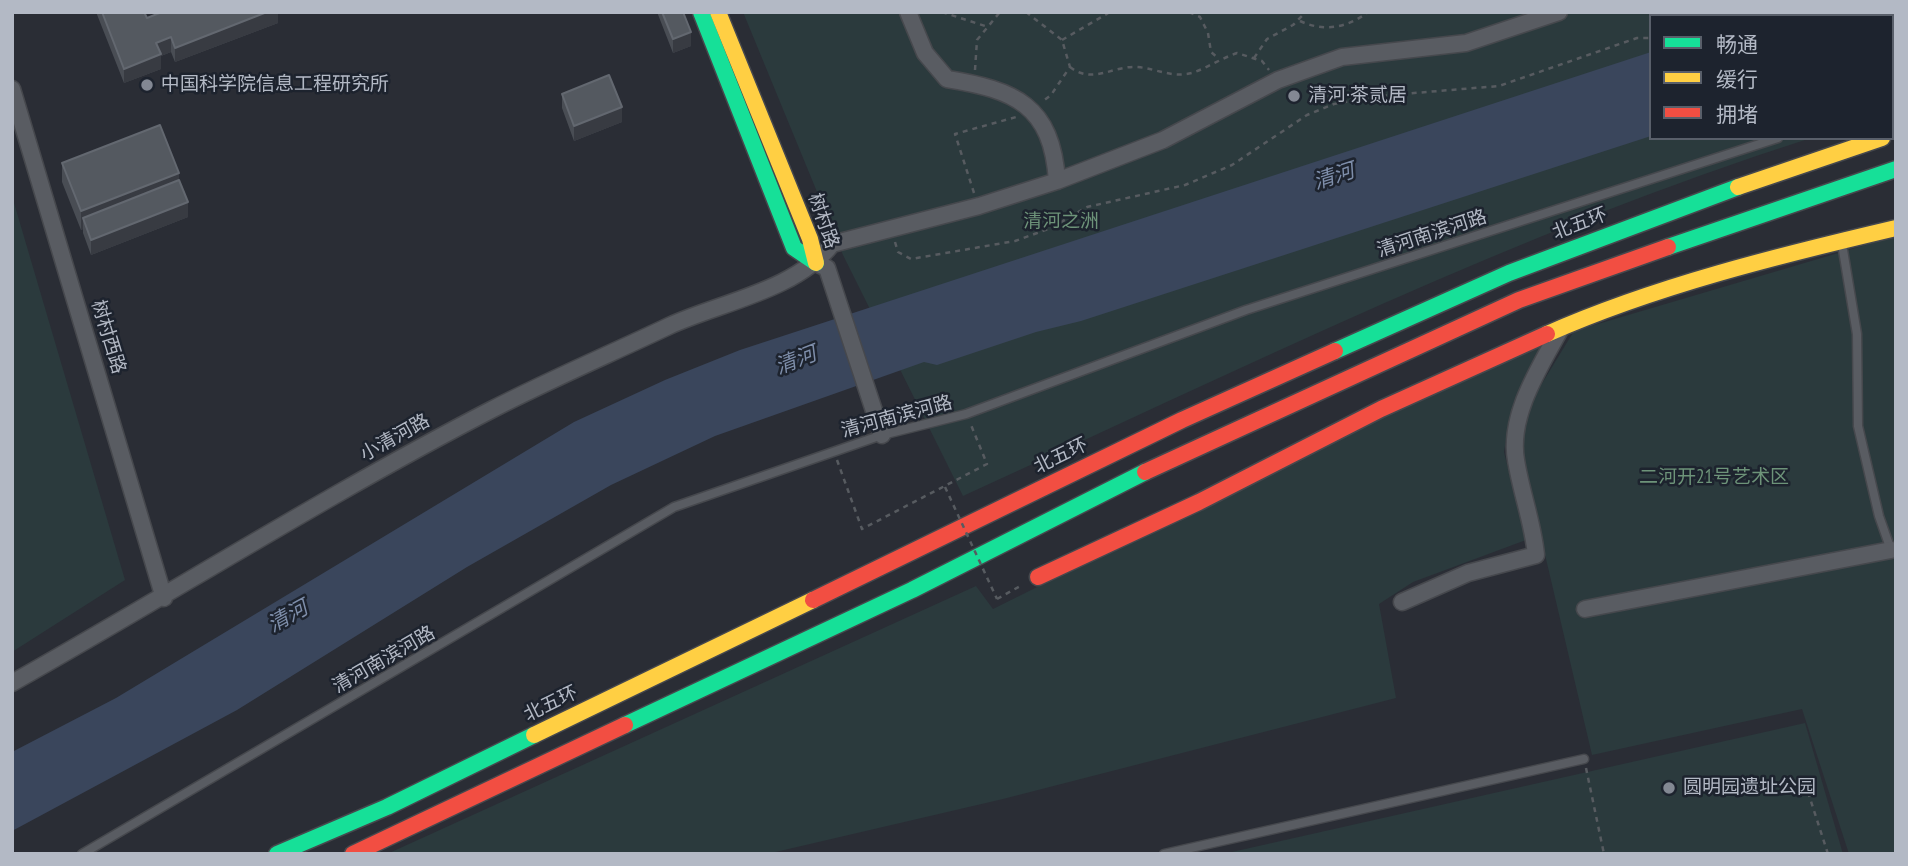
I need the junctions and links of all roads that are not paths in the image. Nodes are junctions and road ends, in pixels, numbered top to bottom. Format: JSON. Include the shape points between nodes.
{"nodes":[{"id":1,"x":701,"y":12,"type":"edge"},
{"id":2,"x":718,"y":12,"type":"edge"},
{"id":3,"x":908,"y":12,"type":"edge"},
{"id":4,"x":1559,"y":12,"type":"edge"},
{"id":5,"x":12,"y":89,"type":"edge"},
{"id":6,"x":1772,"y":140,"type":"edge"},
{"id":7,"x":1876,"y":140,"type":"edge"},
{"id":8,"x":1896,"y":169,"type":"edge"},
{"id":9,"x":1896,"y":177,"type":"edge"},
{"id":10,"x":1057,"y":181,"type":"junction"},
{"id":11,"x":1794,"y":202,"type":"junction"},
{"id":12,"x":1896,"y":228,"type":"edge"},
{"id":13,"x":1842,"y":241,"type":"junction"},
{"id":14,"x":816,"y":263,"type":"junction"},
{"id":15,"x":1561,"y":328,"type":"junction"},
{"id":16,"x":882,"y":435,"type":"junction"},
{"id":17,"x":1894,"y":553,"type":"edge"},
{"id":18,"x":1038,"y":577,"type":"road end"},
{"id":19,"x":164,"y":598,"type":"junction"},
{"id":20,"x":1402,"y":603,"type":"dead end"},
{"id":21,"x":1585,"y":609,"type":"dead end"},
{"id":22,"x":12,"y":683,"type":"edge"},
{"id":23,"x":1584,"y":759,"type":"road end"},
{"id":24,"x":82,"y":854,"type":"edge"},
{"id":25,"x":277,"y":854,"type":"edge"},
{"id":26,"x":354,"y":854,"type":"edge"},
{"id":27,"x":1164,"y":854,"type":"edge"}],
"edges":[{"from":1,"to":14,"type":"main road","name":"树村路","via":[[794,248]]},
{"from":2,"to":14,"type":"main road","name":"树村路"},
{"from":3,"to":10,"type":"street","via":[[925,53],[947,79],[1007,93],[1028,105],[1042,126]]},
{"from":4,"to":10,"type":"street","name":"小清河路","via":[[1466,43],[1342,57],[1278,80],[1163,139]]},
{"from":5,"to":19,"type":"street","name":"树村西路"},
{"from":6,"to":16,"type":"lane","name":"清河南滨河路","via":[[1245,310],[966,414]]},
{"from":7,"to":25,"type":"main road","name":"北五环","via":[[1780,171],[1484,284],[1182,420],[412,795]]},
{"from":8,"to":11,"type":"main road"},
{"from":9,"to":11,"type":"main road"},
{"from":10,"to":14,"type":"street","name":"小清河路","via":[[832,244]]},
{"from":11,"to":26,"type":"main road","via":[[1519,300],[1197,446],[899,596]]},
{"from":12,"to":13,"type":"main road"},
{"from":13,"to":15,"type":"main road","via":[[1590,315]]},
{"from":13,"to":17,"type":"lane","via":[[1857,334],[1858,426],[1879,516]]},
{"from":14,"to":16,"type":"street","via":[[827,268],[834,285]]},
{"from":14,"to":19,"type":"street","name":"小清河路","via":[[492,409]]},
{"from":15,"to":18,"type":"main road","via":[[1381,409]]},
{"from":15,"to":20,"type":"street","via":[[1536,374],[1515,444],[1536,555],[1468,573]]},
{"from":16,"to":24,"type":"lane","name":"清河南滨河路","via":[[674,507]]},
{"from":17,"to":21,"type":"street"},
{"from":19,"to":22,"type":"street","name":"小清河路"},
{"from":23,"to":27,"type":"lane"}]}
